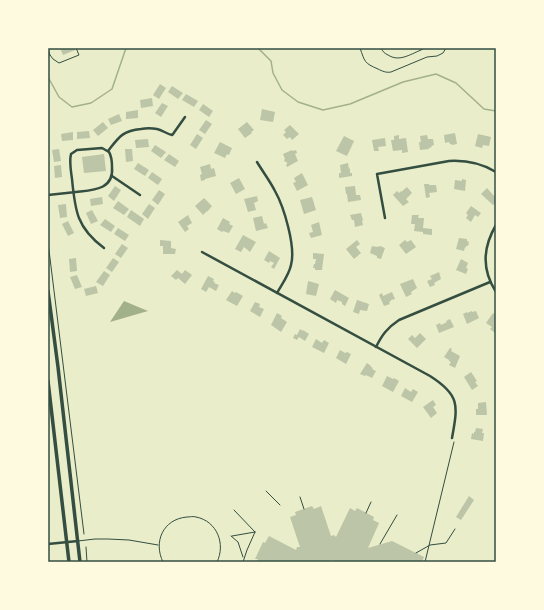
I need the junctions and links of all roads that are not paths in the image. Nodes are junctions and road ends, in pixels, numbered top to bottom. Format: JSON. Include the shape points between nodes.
{"nodes":[{"id":1,"x":76,"y":48,"type":"edge"},
{"id":2,"x":360,"y":48,"type":"edge"},
{"id":3,"x":381,"y":48,"type":"edge"},
{"id":4,"x":424,"y":48,"type":"edge"},
{"id":5,"x":446,"y":48,"type":"edge"},
{"id":6,"x":48,"y":49,"type":"edge"},
{"id":7,"x":49,"y":55,"type":"edge"},
{"id":8,"x":185,"y":117,"type":"dead end"},
{"id":9,"x":108,"y":151,"type":"junction"},
{"id":10,"x":258,"y":162,"type":"dead end"},
{"id":11,"x":496,"y":172,"type":"edge"},
{"id":12,"x":112,"y":176,"type":"junction"},
{"id":13,"x":74,"y":192,"type":"junction"},
{"id":14,"x":48,"y":195,"type":"edge"},
{"id":15,"x":140,"y":196,"type":"dead end"},
{"id":16,"x":385,"y":218,"type":"dead end"},
{"id":17,"x":496,"y":225,"type":"edge"},
{"id":18,"x":104,"y":248,"type":"dead end"},
{"id":19,"x":202,"y":252,"type":"dead end"},
{"id":20,"x":490,"y":282,"type":"junction"},
{"id":21,"x":48,"y":291,"type":"edge"},
{"id":22,"x":496,"y":292,"type":"edge"},
{"id":23,"x":278,"y":293,"type":"junction"},
{"id":24,"x":376,"y":347,"type":"junction"},
{"id":25,"x":48,"y":381,"type":"edge"},
{"id":26,"x":452,"y":438,"type":"road end"},
{"id":27,"x":78,"y":541,"type":"junction"},
{"id":28,"x":67,"y":542,"type":"junction"},
{"id":29,"x":48,"y":544,"type":"edge"},
{"id":30,"x":159,"y":545,"type":"junction"},
{"id":31,"x":69,"y":562,"type":"edge"},
{"id":32,"x":80,"y":562,"type":"edge"},
{"id":33,"x":162,"y":562,"type":"edge"},
{"id":34,"x":217,"y":562,"type":"edge"}],
"edges":[{"from":1,"to":7,"type":"lane","via":[[79,55],[59,63]]},
{"from":2,"to":5,"type":"lane","via":[[368,65],[386,73],[427,57],[437,56]]},
{"from":3,"to":4,"type":"lane","via":[[392,58],[398,59]]},
{"from":6,"to":7,"type":"lane"},
{"from":8,"to":9,"type":"street","via":[[172,135],[154,128],[130,131],[119,137]]},
{"from":9,"to":12,"type":"street","via":[[112,158]]},
{"from":9,"to":13,"type":"street","via":[[102,148],[77,150],[73,153],[70,161]]},
{"from":10,"to":23,"type":"street","via":[[282,206],[292,248],[290,269]]},
{"from":11,"to":16,"type":"street","via":[[486,166],[470,162],[449,161],[377,174]]},
{"from":12,"to":13,"type":"street","via":[[108,183],[100,188]]},
{"from":12,"to":15,"type":"street"},
{"from":13,"to":14,"type":"street"},
{"from":13,"to":18,"type":"street","via":[[76,211],[83,227],[90,237]]},
{"from":17,"to":20,"type":"street","via":[[485,252]]},
{"from":19,"to":23,"type":"street"},
{"from":20,"to":22,"type":"street"},
{"from":20,"to":24,"type":"street","via":[[399,320],[386,330]]},
{"from":21,"to":27,"type":"main road"},
{"from":23,"to":24,"type":"street"},
{"from":24,"to":26,"type":"street","via":[[447,388],[456,407]]},
{"from":25,"to":28,"type":"main road"},
{"from":27,"to":28,"type":"street"},
{"from":27,"to":30,"type":"lane","via":[[129,540]]},
{"from":27,"to":32,"type":"main road"},
{"from":28,"to":29,"type":"street"},
{"from":28,"to":31,"type":"main road"},
{"from":30,"to":33,"type":"lane"},
{"from":30,"to":34,"type":"lane","via":[[161,535],[170,523],[180,517],[195,516],[208,521],[219,535],[221,545]]}]}
